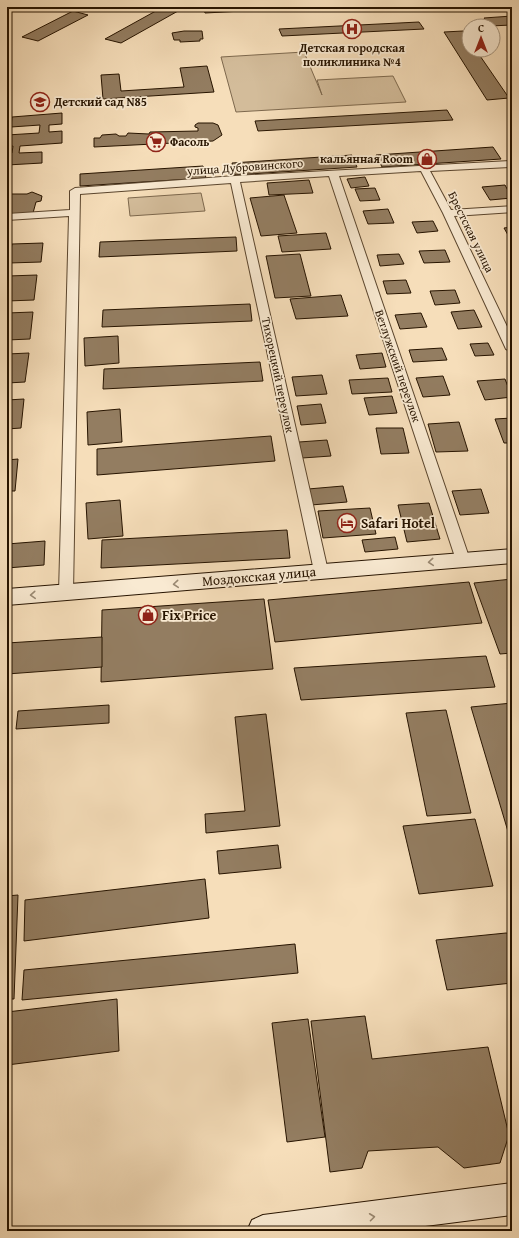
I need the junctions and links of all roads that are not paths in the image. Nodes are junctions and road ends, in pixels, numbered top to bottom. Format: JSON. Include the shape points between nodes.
{"nodes":[{"id":1,"x":512,"y":164,"type":"edge"},
{"id":2,"x":425,"y":170,"type":"junction"},
{"id":3,"x":333,"y":173,"type":"junction"},
{"id":4,"x":235,"y":179,"type":"junction"},
{"id":5,"x":512,"y":209,"type":"edge"},
{"id":6,"x":75,"y":213,"type":"junction"},
{"id":7,"x":448,"y":213,"type":"junction"},
{"id":8,"x":7,"y":217,"type":"edge"},
{"id":9,"x":512,"y":349,"type":"edge"},
{"id":10,"x":512,"y":556,"type":"edge"},
{"id":11,"x":463,"y":560,"type":"junction"},
{"id":12,"x":321,"y":571,"type":"junction"},
{"id":13,"x":66,"y":593,"type":"junction"},
{"id":14,"x":7,"y":597,"type":"edge"},
{"id":15,"x":512,"y":1199,"type":"edge"},
{"id":16,"x":264,"y":1231,"type":"edge"}],
"edges":[{"from":1,"to":2,"type":"street","name":"улица Дубровинского"},
{"from":2,"to":3,"type":"street","name":"улица Дубровинского"},
{"from":2,"to":7,"type":"street","name":"Брестская улица"},
{"from":3,"to":4,"type":"street","name":"улица Дубровинского"},
{"from":3,"to":11,"type":"street","name":"Ветлужский переулок"},
{"from":4,"to":6,"type":"street","name":"улица Дубровинского","via":[[75,191]]},
{"from":4,"to":12,"type":"street","name":"Тихорецкий переулок"},
{"from":5,"to":7,"type":"street"},
{"from":6,"to":8,"type":"street"},
{"from":6,"to":13,"type":"street"},
{"from":7,"to":9,"type":"street","name":"Брестская улица"},
{"from":10,"to":11,"type":"main road","name":"Моздокская улица"},
{"from":11,"to":12,"type":"main road","name":"Моздокская улица","one_way":true},
{"from":12,"to":13,"type":"main road","name":"Моздокская улица","one_way":true},
{"from":13,"to":14,"type":"main road","name":"Моздокская улица","one_way":true},
{"from":16,"to":15,"type":"main road","one_way":true}]}
